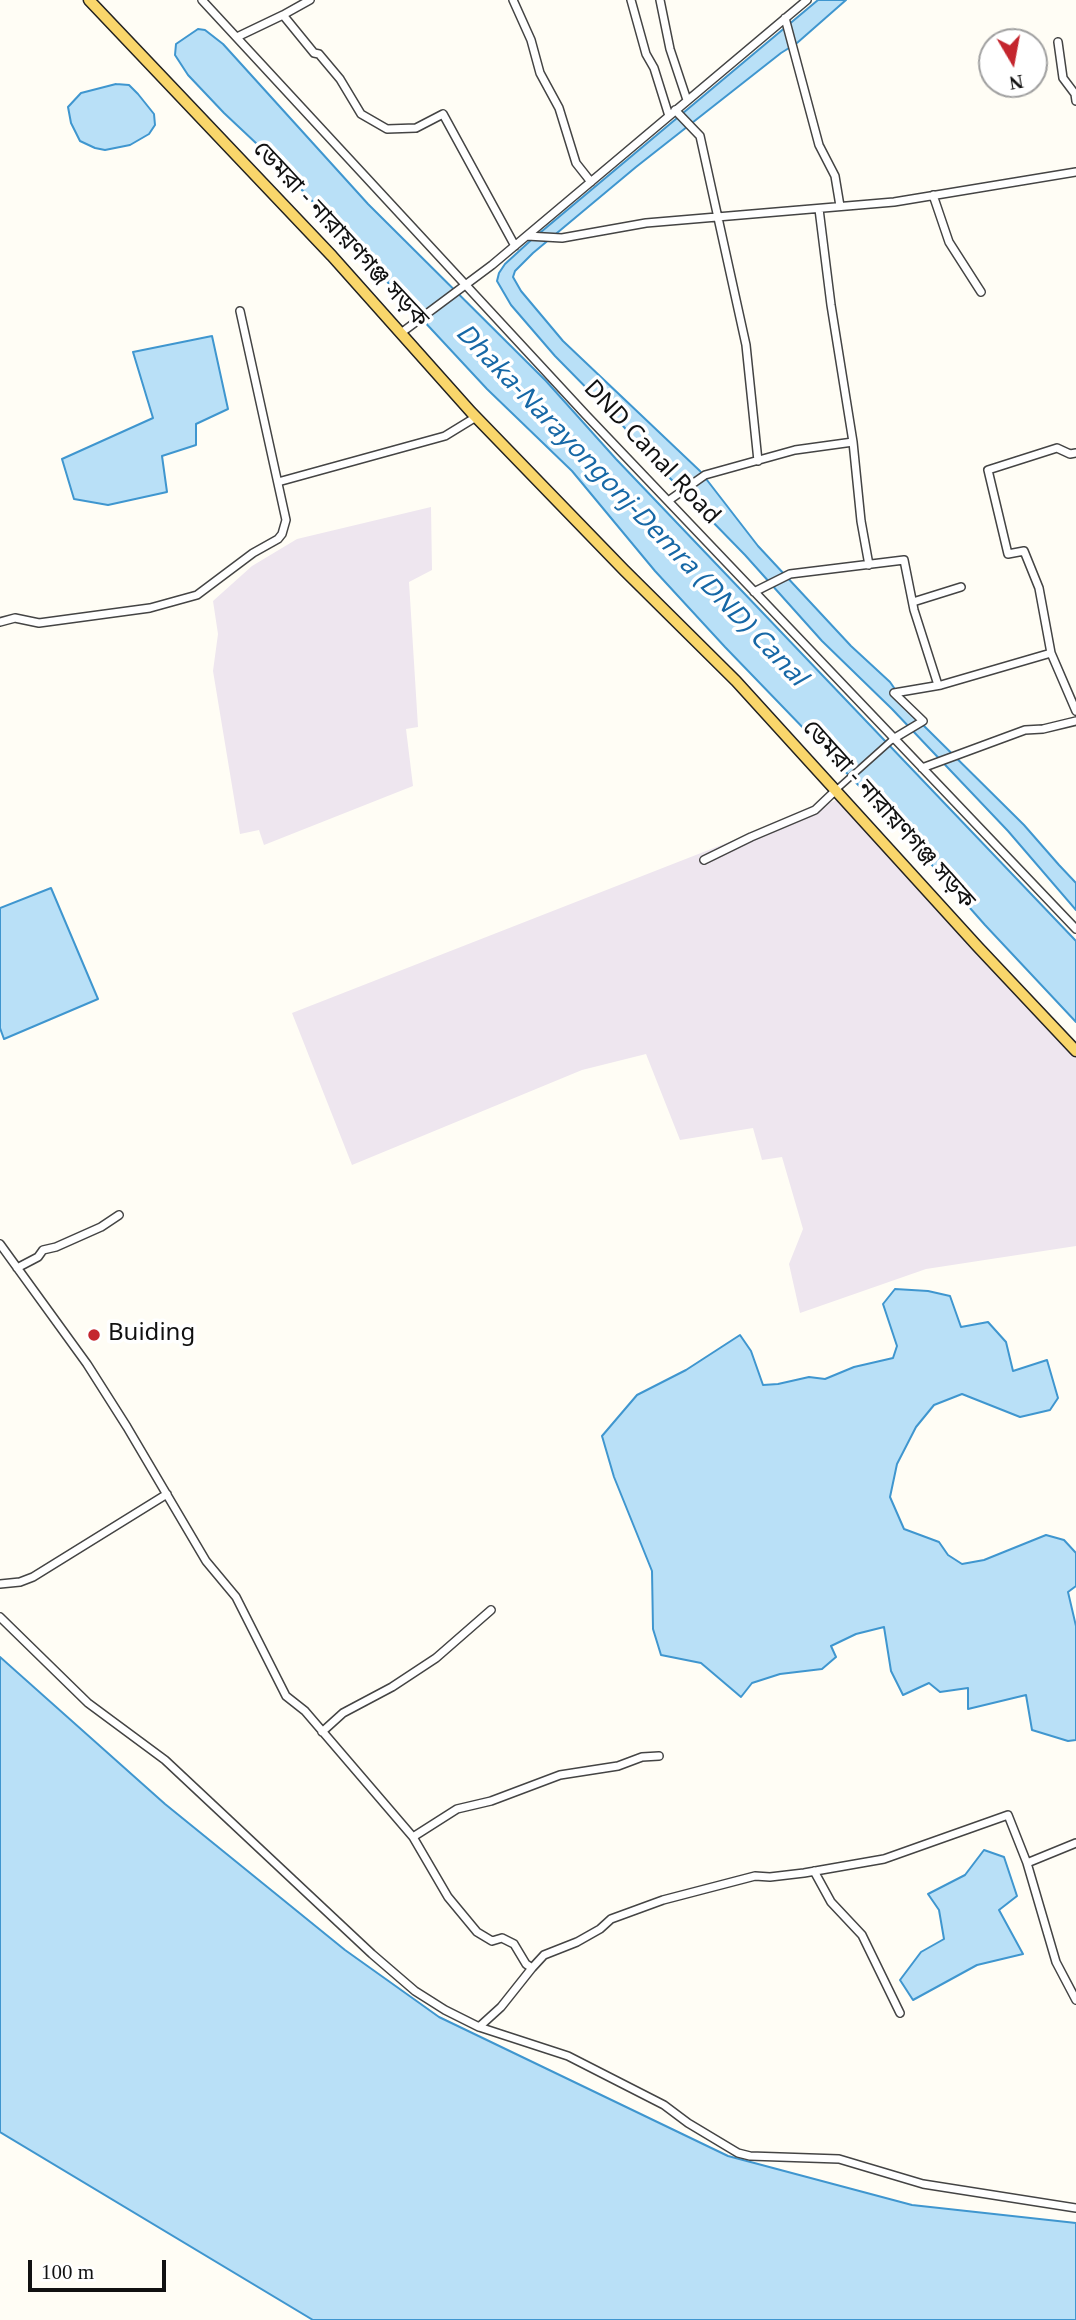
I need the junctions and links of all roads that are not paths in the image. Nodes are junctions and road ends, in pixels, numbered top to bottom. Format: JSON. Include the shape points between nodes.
{"nodes":[{"id":1,"x":89,"y":0,"type":"edge"},
{"id":2,"x":202,"y":0,"type":"edge"},
{"id":3,"x":310,"y":0,"type":"edge"},
{"id":4,"x":513,"y":0,"type":"edge"},
{"id":5,"x":631,"y":0,"type":"edge"},
{"id":6,"x":660,"y":0,"type":"edge"},
{"id":7,"x":807,"y":0,"type":"edge"},
{"id":8,"x":283,"y":15,"type":"junction"},
{"id":9,"x":785,"y":18,"type":"junction"},
{"id":10,"x":237,"y":37,"type":"junction"},
{"id":11,"x":1058,"y":43,"type":"dead end"},
{"id":12,"x":687,"y":100,"type":"junction"},
{"id":13,"x":1076,"y":101,"type":"edge"},
{"id":14,"x":672,"y":113,"type":"junction"},
{"id":15,"x":1076,"y":172,"type":"edge"},
{"id":16,"x":591,"y":182,"type":"junction"},
{"id":17,"x":933,"y":195,"type":"junction"},
{"id":18,"x":840,"y":206,"type":"junction"},
{"id":19,"x":819,"y":209,"type":"junction"},
{"id":20,"x":717,"y":218,"type":"junction"},
{"id":21,"x":527,"y":236,"type":"junction"},
{"id":22,"x":515,"y":246,"type":"junction"},
{"id":23,"x":467,"y":286,"type":"junction"},
{"id":24,"x":981,"y":292,"type":"dead end"},
{"id":25,"x":240,"y":311,"type":"dead end"},
{"id":26,"x":401,"y":333,"type":"junction"},
{"id":27,"x":476,"y":417,"type":"junction"},
{"id":28,"x":853,"y":442,"type":"junction"},
{"id":29,"x":1076,"y":453,"type":"edge"},
{"id":30,"x":758,"y":461,"type":"junction"},
{"id":31,"x":278,"y":482,"type":"junction"},
{"id":32,"x":668,"y":501,"type":"junction"},
{"id":33,"x":869,"y":565,"type":"junction"},
{"id":34,"x":961,"y":587,"type":"dead end"},
{"id":35,"x":754,"y":592,"type":"junction"},
{"id":36,"x":913,"y":602,"type":"junction"},
{"id":37,"x":0,"y":622,"type":"edge"},
{"id":38,"x":1051,"y":653,"type":"junction"},
{"id":39,"x":938,"y":685,"type":"junction"},
{"id":40,"x":1076,"y":711,"type":"edge"},
{"id":41,"x":1076,"y":721,"type":"edge"},
{"id":42,"x":893,"y":739,"type":"junction"},
{"id":43,"x":922,"y":768,"type":"junction"},
{"id":44,"x":835,"y":790,"type":"junction"},
{"id":45,"x":704,"y":860,"type":"dead end"},
{"id":46,"x":1076,"y":929,"type":"edge"},
{"id":47,"x":1076,"y":1051,"type":"edge"},
{"id":48,"x":119,"y":1215,"type":"dead end"},
{"id":49,"x":0,"y":1244,"type":"edge"},
{"id":50,"x":17,"y":1268,"type":"junction"},
{"id":51,"x":167,"y":1494,"type":"junction"},
{"id":52,"x":0,"y":1584,"type":"edge"},
{"id":53,"x":491,"y":1610,"type":"dead end"},
{"id":54,"x":0,"y":1617,"type":"edge"},
{"id":55,"x":322,"y":1732,"type":"junction"},
{"id":56,"x":659,"y":1756,"type":"dead end"},
{"id":57,"x":413,"y":1837,"type":"junction"},
{"id":58,"x":1076,"y":1843,"type":"edge"},
{"id":59,"x":1027,"y":1863,"type":"junction"},
{"id":60,"x":814,"y":1871,"type":"junction"},
{"id":61,"x":532,"y":1968,"type":"junction"},
{"id":62,"x":1076,"y":2000,"type":"edge"},
{"id":63,"x":900,"y":2013,"type":"dead end"},
{"id":64,"x":479,"y":2027,"type":"junction"},
{"id":65,"x":1076,"y":2208,"type":"edge"}],
"edges":[{"from":1,"to":26,"type":"main road","name":"ডেমরা - নারায়ণগঞ্জ সড়ক"},
{"from":2,"to":10,"type":"street","name":"DND Canal Road"},
{"from":3,"to":8,"type":"street"},
{"from":4,"to":16,"type":"street","via":[[540,73],[559,108],[576,163]]},
{"from":5,"to":14,"type":"street","via":[[646,54]]},
{"from":6,"to":12,"type":"street"},
{"from":7,"to":9,"type":"street"},
{"from":8,"to":10,"type":"street"},
{"from":8,"to":22,"type":"street","via":[[340,79],[361,114],[387,129],[416,128],[443,114]]},
{"from":9,"to":12,"type":"street"},
{"from":9,"to":18,"type":"street","via":[[820,145],[835,176]]},
{"from":10,"to":23,"type":"street","name":"DND Canal Road"},
{"from":11,"to":13,"type":"street","via":[[1063,78]]},
{"from":12,"to":14,"type":"street"},
{"from":14,"to":16,"type":"street"},
{"from":14,"to":20,"type":"street","via":[[700,136]]},
{"from":15,"to":17,"type":"street"},
{"from":16,"to":21,"type":"street"},
{"from":17,"to":18,"type":"street"},
{"from":17,"to":24,"type":"street","via":[[949,242]]},
{"from":18,"to":19,"type":"street"},
{"from":19,"to":20,"type":"street"},
{"from":19,"to":28,"type":"street"},
{"from":20,"to":21,"type":"street","via":[[646,223],[562,238]]},
{"from":20,"to":30,"type":"street","via":[[746,345]]},
{"from":21,"to":22,"type":"street"},
{"from":22,"to":23,"type":"street"},
{"from":23,"to":26,"type":"street"},
{"from":23,"to":32,"type":"street","name":"DND Canal Road"},
{"from":25,"to":31,"type":"street"},
{"from":26,"to":27,"type":"main road","name":"ডেমরা - নারায়ণগঞ্জ সড়ক"},
{"from":27,"to":31,"type":"street","via":[[445,436]]},
{"from":27,"to":44,"type":"main road","name":"ডেমরা - নারায়ণগঞ্জ সড়ক","via":[[736,681]]},
{"from":28,"to":30,"type":"street","via":[[795,450]]},
{"from":28,"to":33,"type":"street"},
{"from":29,"to":38,"type":"street","via":[[1057,448],[988,470],[1008,554],[1024,551],[1039,588]]},
{"from":30,"to":32,"type":"street","via":[[705,475]]},
{"from":31,"to":37,"type":"street","via":[[286,520],[282,534],[197,595],[150,608],[39,623],[15,618]]},
{"from":32,"to":35,"type":"street","name":"DND Canal Road"},
{"from":33,"to":35,"type":"street","via":[[790,574]]},
{"from":33,"to":36,"type":"street","via":[[904,561]]},
{"from":34,"to":36,"type":"street"},
{"from":35,"to":42,"type":"street","name":"DND Canal Road"},
{"from":36,"to":39,"type":"street"},
{"from":38,"to":39,"type":"street"},
{"from":38,"to":40,"type":"street"},
{"from":39,"to":42,"type":"street","via":[[894,693],[923,721]]},
{"from":41,"to":43,"type":"street","via":[[1025,730]]},
{"from":42,"to":43,"type":"street","name":"DND Canal Road"},
{"from":42,"to":44,"type":"street"},
{"from":43,"to":46,"type":"street","name":"DND Canal Road"},
{"from":44,"to":45,"type":"street","via":[[815,810]]},
{"from":44,"to":47,"type":"main road","name":"ডেমরা - নারায়ণগঞ্জ সড়ক"},
{"from":48,"to":50,"type":"street","via":[[43,1250]]},
{"from":49,"to":50,"type":"street"},
{"from":50,"to":51,"type":"street","via":[[87,1364]]},
{"from":51,"to":52,"type":"street","via":[[33,1577]]},
{"from":51,"to":55,"type":"street","via":[[206,1561],[248,1616],[286,1696]]},
{"from":53,"to":55,"type":"street","via":[[436,1658],[343,1713]]},
{"from":54,"to":64,"type":"street","via":[[88,1703],[165,1760],[415,1991]]},
{"from":55,"to":57,"type":"street"},
{"from":56,"to":57,"type":"street","via":[[560,1775],[457,1809]]},
{"from":57,"to":61,"type":"street","via":[[448,1897],[477,1932],[492,1941],[502,1938],[513,1944]]},
{"from":58,"to":59,"type":"street"},
{"from":59,"to":60,"type":"street","via":[[1008,1815],[884,1859]]},
{"from":59,"to":62,"type":"street","via":[[1056,1962]]},
{"from":60,"to":61,"type":"street","via":[[755,1876],[619,1915],[577,1942],[544,1955]]},
{"from":60,"to":63,"type":"street","via":[[831,1902],[862,1935]]},
{"from":61,"to":64,"type":"street"},
{"from":64,"to":65,"type":"street","via":[[568,2056],[664,2105],[738,2153],[839,2159],[923,2184]]}]}
